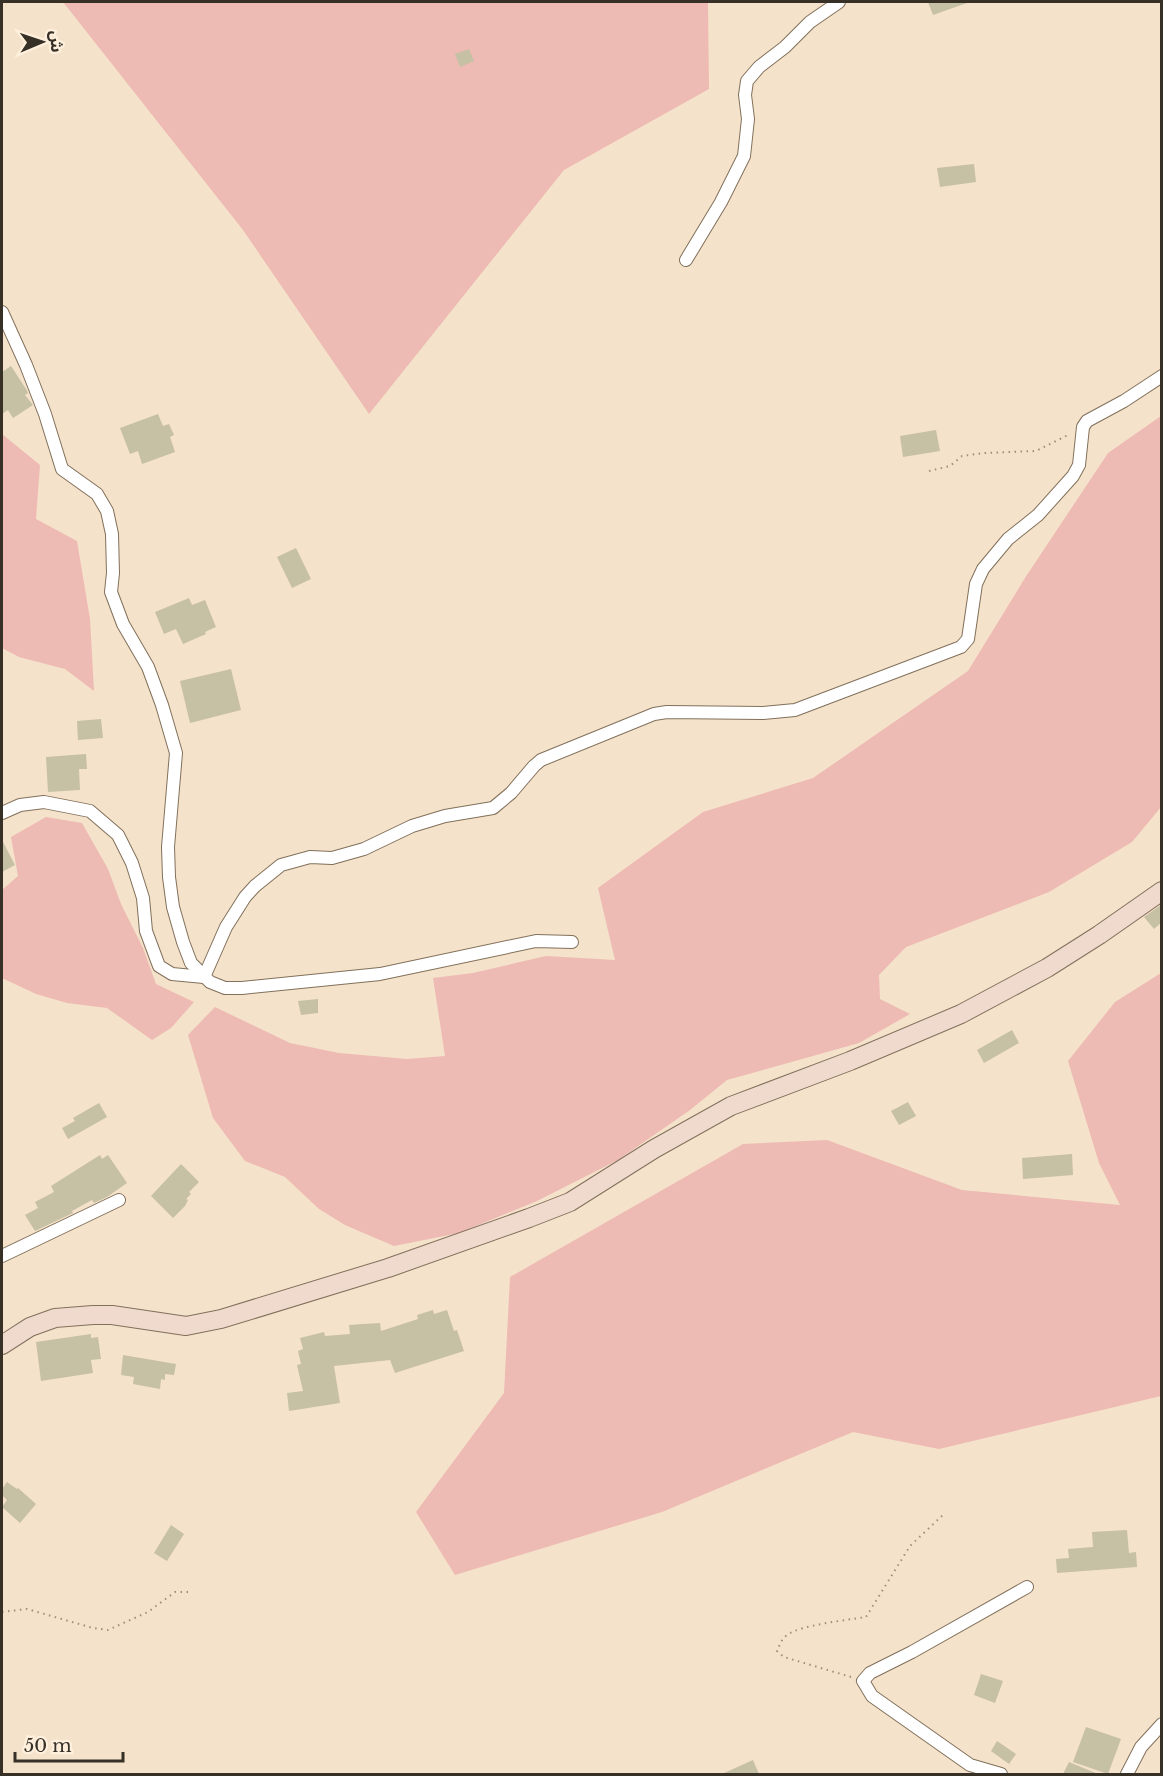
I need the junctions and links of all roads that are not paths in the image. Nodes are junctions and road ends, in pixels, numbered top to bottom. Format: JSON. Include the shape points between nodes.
{"nodes":[{"id":1,"x":839,"y":2,"type":"edge"},
{"id":2,"x":686,"y":260,"type":"dead end"},
{"id":3,"x":2,"y":312,"type":"edge"},
{"id":4,"x":1161,"y":376,"type":"edge"},
{"id":5,"x":2,"y":813,"type":"edge"},
{"id":6,"x":1161,"y":891,"type":"edge"},
{"id":7,"x":572,"y":942,"type":"dead end"},
{"id":8,"x":204,"y":977,"type":"junction"},
{"id":9,"x":119,"y":1200,"type":"dead end"},
{"id":10,"x":2,"y":1256,"type":"edge"},
{"id":11,"x":2,"y":1345,"type":"edge"},
{"id":12,"x":1027,"y":1587,"type":"dead end"},
{"id":13,"x":1161,"y":1725,"type":"edge"},
{"id":14,"x":1001,"y":1774,"type":"edge"},
{"id":15,"x":1127,"y":1774,"type":"edge"}],
"edges":[{"from":1,"to":2,"type":"street","via":[[810,22],[747,81],[744,156]]},
{"from":3,"to":8,"type":"street","via":[[45,414],[62,469],[97,494],[107,511],[112,534],[111,592],[123,624],[147,667],[176,753],[169,877],[183,942],[191,963]]},
{"from":4,"to":8,"type":"street","via":[[1094,416],[1083,427],[1082,453],[1073,476],[983,569],[976,584],[968,639],[961,647],[795,710],[654,714],[542,760],[493,808],[412,826],[364,849],[332,858],[310,857],[281,864],[245,897],[226,927]]},
{"from":5,"to":8,"type":"street","via":[[20,805],[44,802],[90,811],[117,834],[132,863],[143,898],[146,931],[159,966],[172,974]]},
{"from":6,"to":11,"type":"main road","via":[[1047,968],[961,1014],[731,1106],[570,1202],[388,1268],[221,1319],[186,1326],[112,1315],[55,1318],[30,1327]]},
{"from":7,"to":8,"type":"street","via":[[536,941],[380,974],[242,988],[225,988]]},
{"from":9,"to":10,"type":"street"},
{"from":12,"to":14,"type":"street","via":[[870,1673],[863,1681],[872,1696],[970,1765]]},
{"from":13,"to":15,"type":"street","via":[[1141,1747]]}]}
